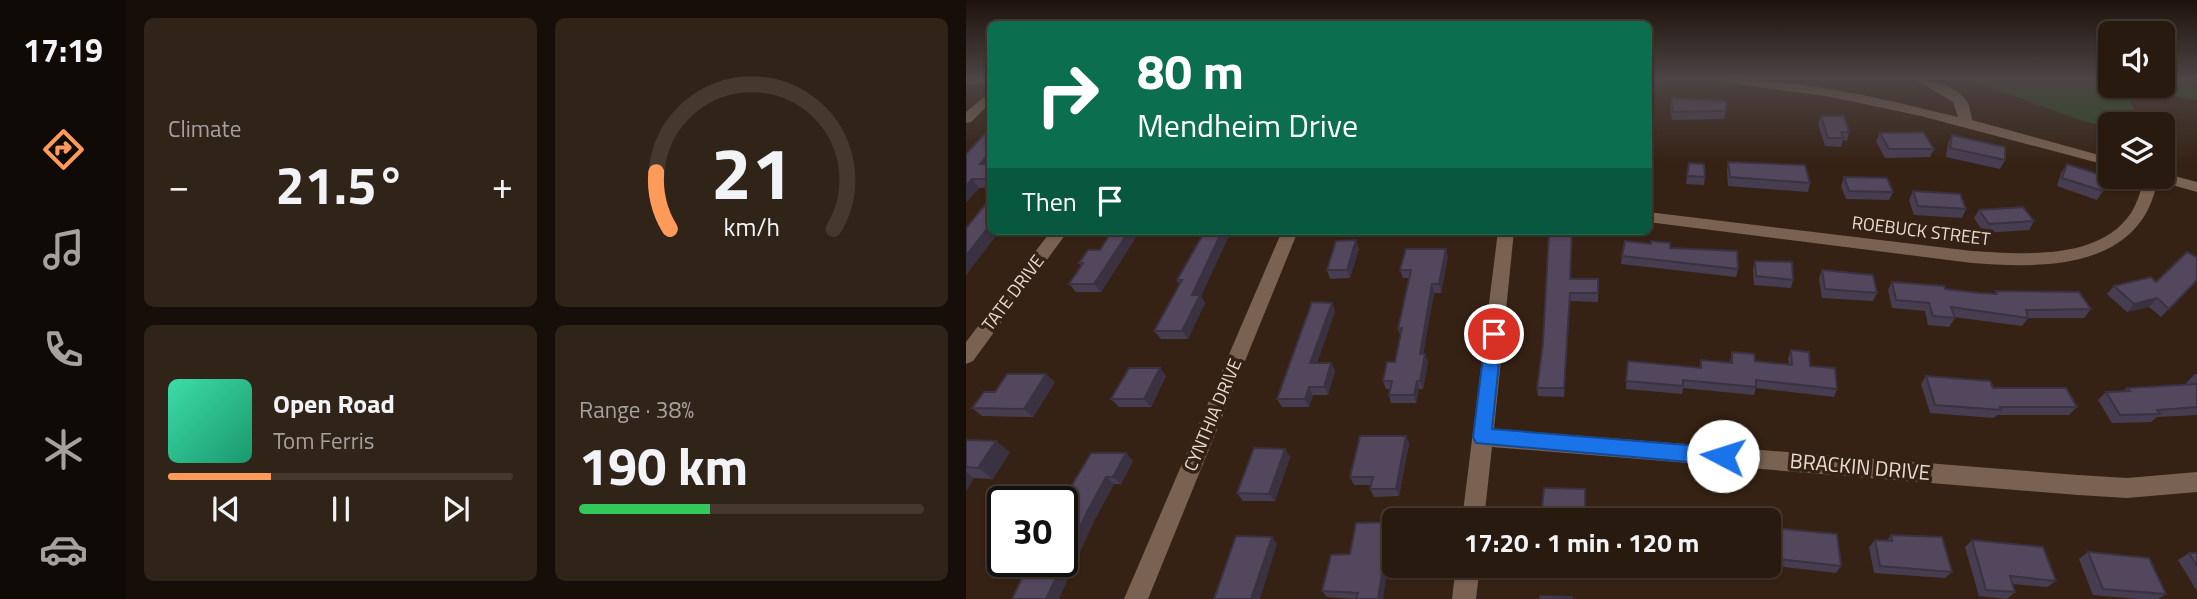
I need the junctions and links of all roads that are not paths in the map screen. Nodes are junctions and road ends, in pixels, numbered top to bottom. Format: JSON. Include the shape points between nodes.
{"nodes":[{"id":1,"x":1900,"y":107,"type":"edge"},
{"id":2,"x":1963,"y":107,"type":"edge"},
{"id":3,"x":1965,"y":120,"type":"junction"},
{"id":4,"x":2098,"y":159,"type":"edge"},
{"id":5,"x":2175,"y":181,"type":"edge"},
{"id":6,"x":2197,"y":187,"type":"edge"},
{"id":7,"x":2148,"y":189,"type":"edge"},
{"id":8,"x":1652,"y":217,"type":"edge"},
{"id":9,"x":1057,"y":235,"type":"edge"},
{"id":10,"x":1288,"y":235,"type":"edge"},
{"id":11,"x":1506,"y":235,"type":"edge"},
{"id":12,"x":966,"y":356,"type":"edge"},
{"id":13,"x":1482,"y":437,"type":"junction"},
{"id":14,"x":2197,"y":482,"type":"edge"},
{"id":15,"x":1474,"y":508,"type":"edge"},
{"id":16,"x":1466,"y":578,"type":"edge"},
{"id":17,"x":1136,"y":599,"type":"edge"},
{"id":18,"x":1464,"y":599,"type":"edge"}],
"edges":[{"from":1,"to":3,"type":"street"},
{"from":2,"to":3,"type":"street"},
{"from":3,"to":4,"type":"street"},
{"from":5,"to":6,"type":"street"},
{"from":7,"to":8,"type":"street","name":"ROEBUCK STREET","via":[[2133,221],[2119,233],[2087,249],[2050,257],[1972,257]]},
{"from":9,"to":12,"type":"street","name":"TATE DRIVE"},
{"from":10,"to":17,"type":"street","name":"CYNTHIA DRIVE"},
{"from":11,"to":13,"type":"street"},
{"from":13,"to":14,"type":"street","name":"BRACKIN DRIVE","via":[[2078,485],[2127,488]]},
{"from":13,"to":15,"type":"street"},
{"from":16,"to":18,"type":"street"}]}
